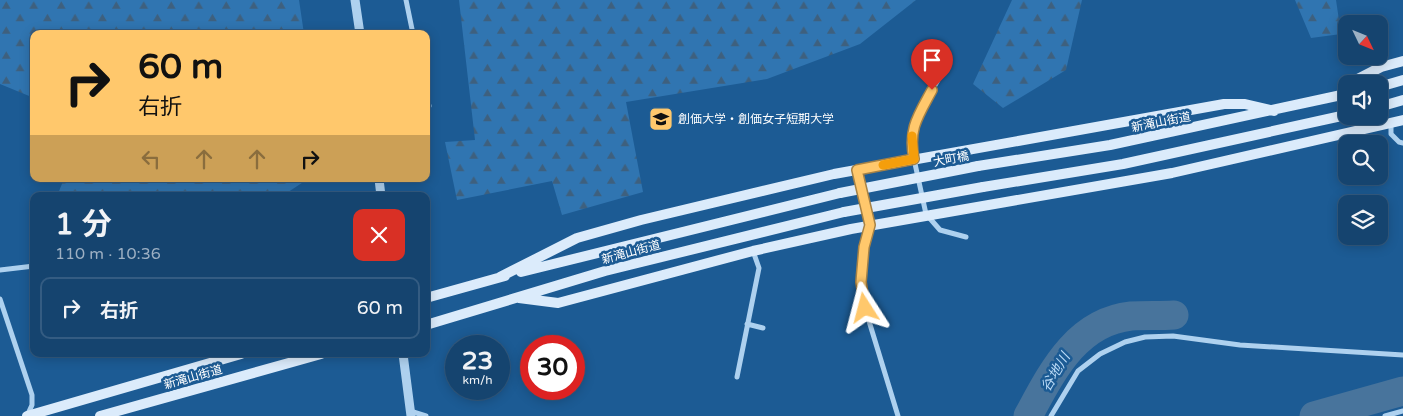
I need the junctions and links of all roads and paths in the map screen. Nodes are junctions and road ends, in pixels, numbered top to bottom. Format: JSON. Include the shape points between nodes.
{"nodes":[{"id":1,"x":355,"y":0,"type":"edge"},
{"id":2,"x":406,"y":0,"type":"edge"},
{"id":3,"x":359,"y":30,"type":"edge"},
{"id":4,"x":412,"y":30,"type":"edge"},
{"id":5,"x":1403,"y":61,"type":"edge"},
{"id":6,"x":942,"y":73,"type":"dead end"},
{"id":7,"x":1365,"y":75,"type":"edge"},
{"id":8,"x":1403,"y":80,"type":"edge"},
{"id":9,"x":1388,"y":84,"type":"edge"},
{"id":10,"x":1338,"y":89,"type":"edge"},
{"id":11,"x":1338,"y":96,"type":"edge"},
{"id":12,"x":1403,"y":100,"type":"edge"},
{"id":13,"x":1315,"y":101,"type":"junction"},
{"id":14,"x":1388,"y":104,"type":"edge"},
{"id":15,"x":1274,"y":111,"type":"junction"},
{"id":16,"x":1338,"y":116,"type":"edge"},
{"id":17,"x":1403,"y":120,"type":"edge"},
{"id":18,"x":1391,"y":123,"type":"junction"},
{"id":19,"x":1403,"y":143,"type":"edge"},
{"id":20,"x":914,"y":159,"type":"junction"},
{"id":21,"x":978,"y":166,"type":"joint"},
{"id":22,"x":857,"y":170,"type":"junction"},
{"id":23,"x":840,"y":193,"type":"joint"},
{"id":24,"x":926,"y":214,"type":"junction"},
{"id":25,"x":870,"y":225,"type":"junction"},
{"id":26,"x":966,"y":237,"type":"dead end"},
{"id":27,"x":753,"y":251,"type":"junction"},
{"id":28,"x":30,"y":266,"type":"edge"},
{"id":29,"x":0,"y":270,"type":"edge"},
{"id":30,"x":500,"y":277,"type":"junction"},
{"id":31,"x":430,"y":297,"type":"edge"},
{"id":32,"x":519,"y":298,"type":"junction"},
{"id":33,"x":0,"y":299,"type":"edge"},
{"id":34,"x":430,"y":324,"type":"edge"},
{"id":35,"x":747,"y":324,"type":"junction"},
{"id":36,"x":763,"y":328,"type":"dead end"},
{"id":37,"x":1403,"y":354,"type":"edge"},
{"id":38,"x":231,"y":357,"type":"edge"},
{"id":39,"x":310,"y":357,"type":"edge"},
{"id":40,"x":403,"y":357,"type":"edge"},
{"id":41,"x":737,"y":377,"type":"dead end"},
{"id":42,"x":1403,"y":411,"type":"edge"},
{"id":43,"x":410,"y":414,"type":"edge"},
{"id":44,"x":27,"y":416,"type":"edge"},
{"id":45,"x":100,"y":416,"type":"edge"},
{"id":46,"x":426,"y":416,"type":"edge"},
{"id":47,"x":898,"y":416,"type":"edge"},
{"id":48,"x":1051,"y":416,"type":"edge"},
{"id":49,"x":1385,"y":416,"type":"edge"}],
"edges":[{"from":1,"to":3,"type":"street"},
{"from":2,"to":4,"type":"street"},
{"from":5,"to":7,"type":"main road"},
{"from":6,"to":20,"type":"street","via":[[913,124],[911,143]]},
{"from":8,"to":9,"type":"main road"},
{"from":10,"to":13,"type":"main road"},
{"from":11,"to":13,"type":"main road","name":"新滝山街道"},
{"from":12,"to":14,"type":"main road"},
{"from":13,"to":15,"type":"main road","name":"新滝山街道"},
{"from":15,"to":20,"type":"main road","via":[[1246,104],[1224,104]]},
{"from":15,"to":21,"type":"main road","name":"新滝山街道","via":[[1110,145]]},
{"from":16,"to":32,"type":"main road","name":"新滝山街道","bridge":true,"via":[[1123,164],[844,212],[614,269]]},
{"from":17,"to":18,"type":"main road"},
{"from":18,"to":19,"type":"street","via":[[1391,134]]},
{"from":18,"to":24,"type":"main road","via":[[1172,173]]},
{"from":20,"to":22,"type":"main road"},
{"from":20,"to":24,"type":"street"},
{"from":21,"to":23,"type":"main road","name":"大町橋","bridge":true},
{"from":22,"to":25,"type":"street"},
{"from":22,"to":30,"type":"main road","via":[[577,238]]},
{"from":23,"to":30,"type":"main road","name":"新滝山街道"},
{"from":24,"to":25,"type":"main road"},
{"from":24,"to":26,"type":"street","via":[[940,230]]},
{"from":25,"to":27,"type":"main road"},
{"from":25,"to":47,"type":"street","via":[[864,247],[862,291]]},
{"from":27,"to":32,"type":"main road","via":[[558,303]]},
{"from":27,"to":35,"type":"street","via":[[758,268]]},
{"from":28,"to":29,"type":"street"},
{"from":30,"to":31,"type":"main road","name":"新滝山街道"},
{"from":32,"to":34,"type":"main road","name":"新滝山街道"},
{"from":33,"to":44,"type":"street","via":[[32,395],[32,406]]},
{"from":35,"to":36,"type":"street"},
{"from":35,"to":41,"type":"street"},
{"from":37,"to":48,"type":"street","via":[[1145,337],[1100,354],[1078,371]]},
{"from":38,"to":44,"type":"main road","name":"新滝山街道"},
{"from":39,"to":45,"type":"main road","name":"新滝山街道"},
{"from":40,"to":43,"type":"street"},
{"from":42,"to":49,"type":"street"},
{"from":43,"to":46,"type":"street"}]}
